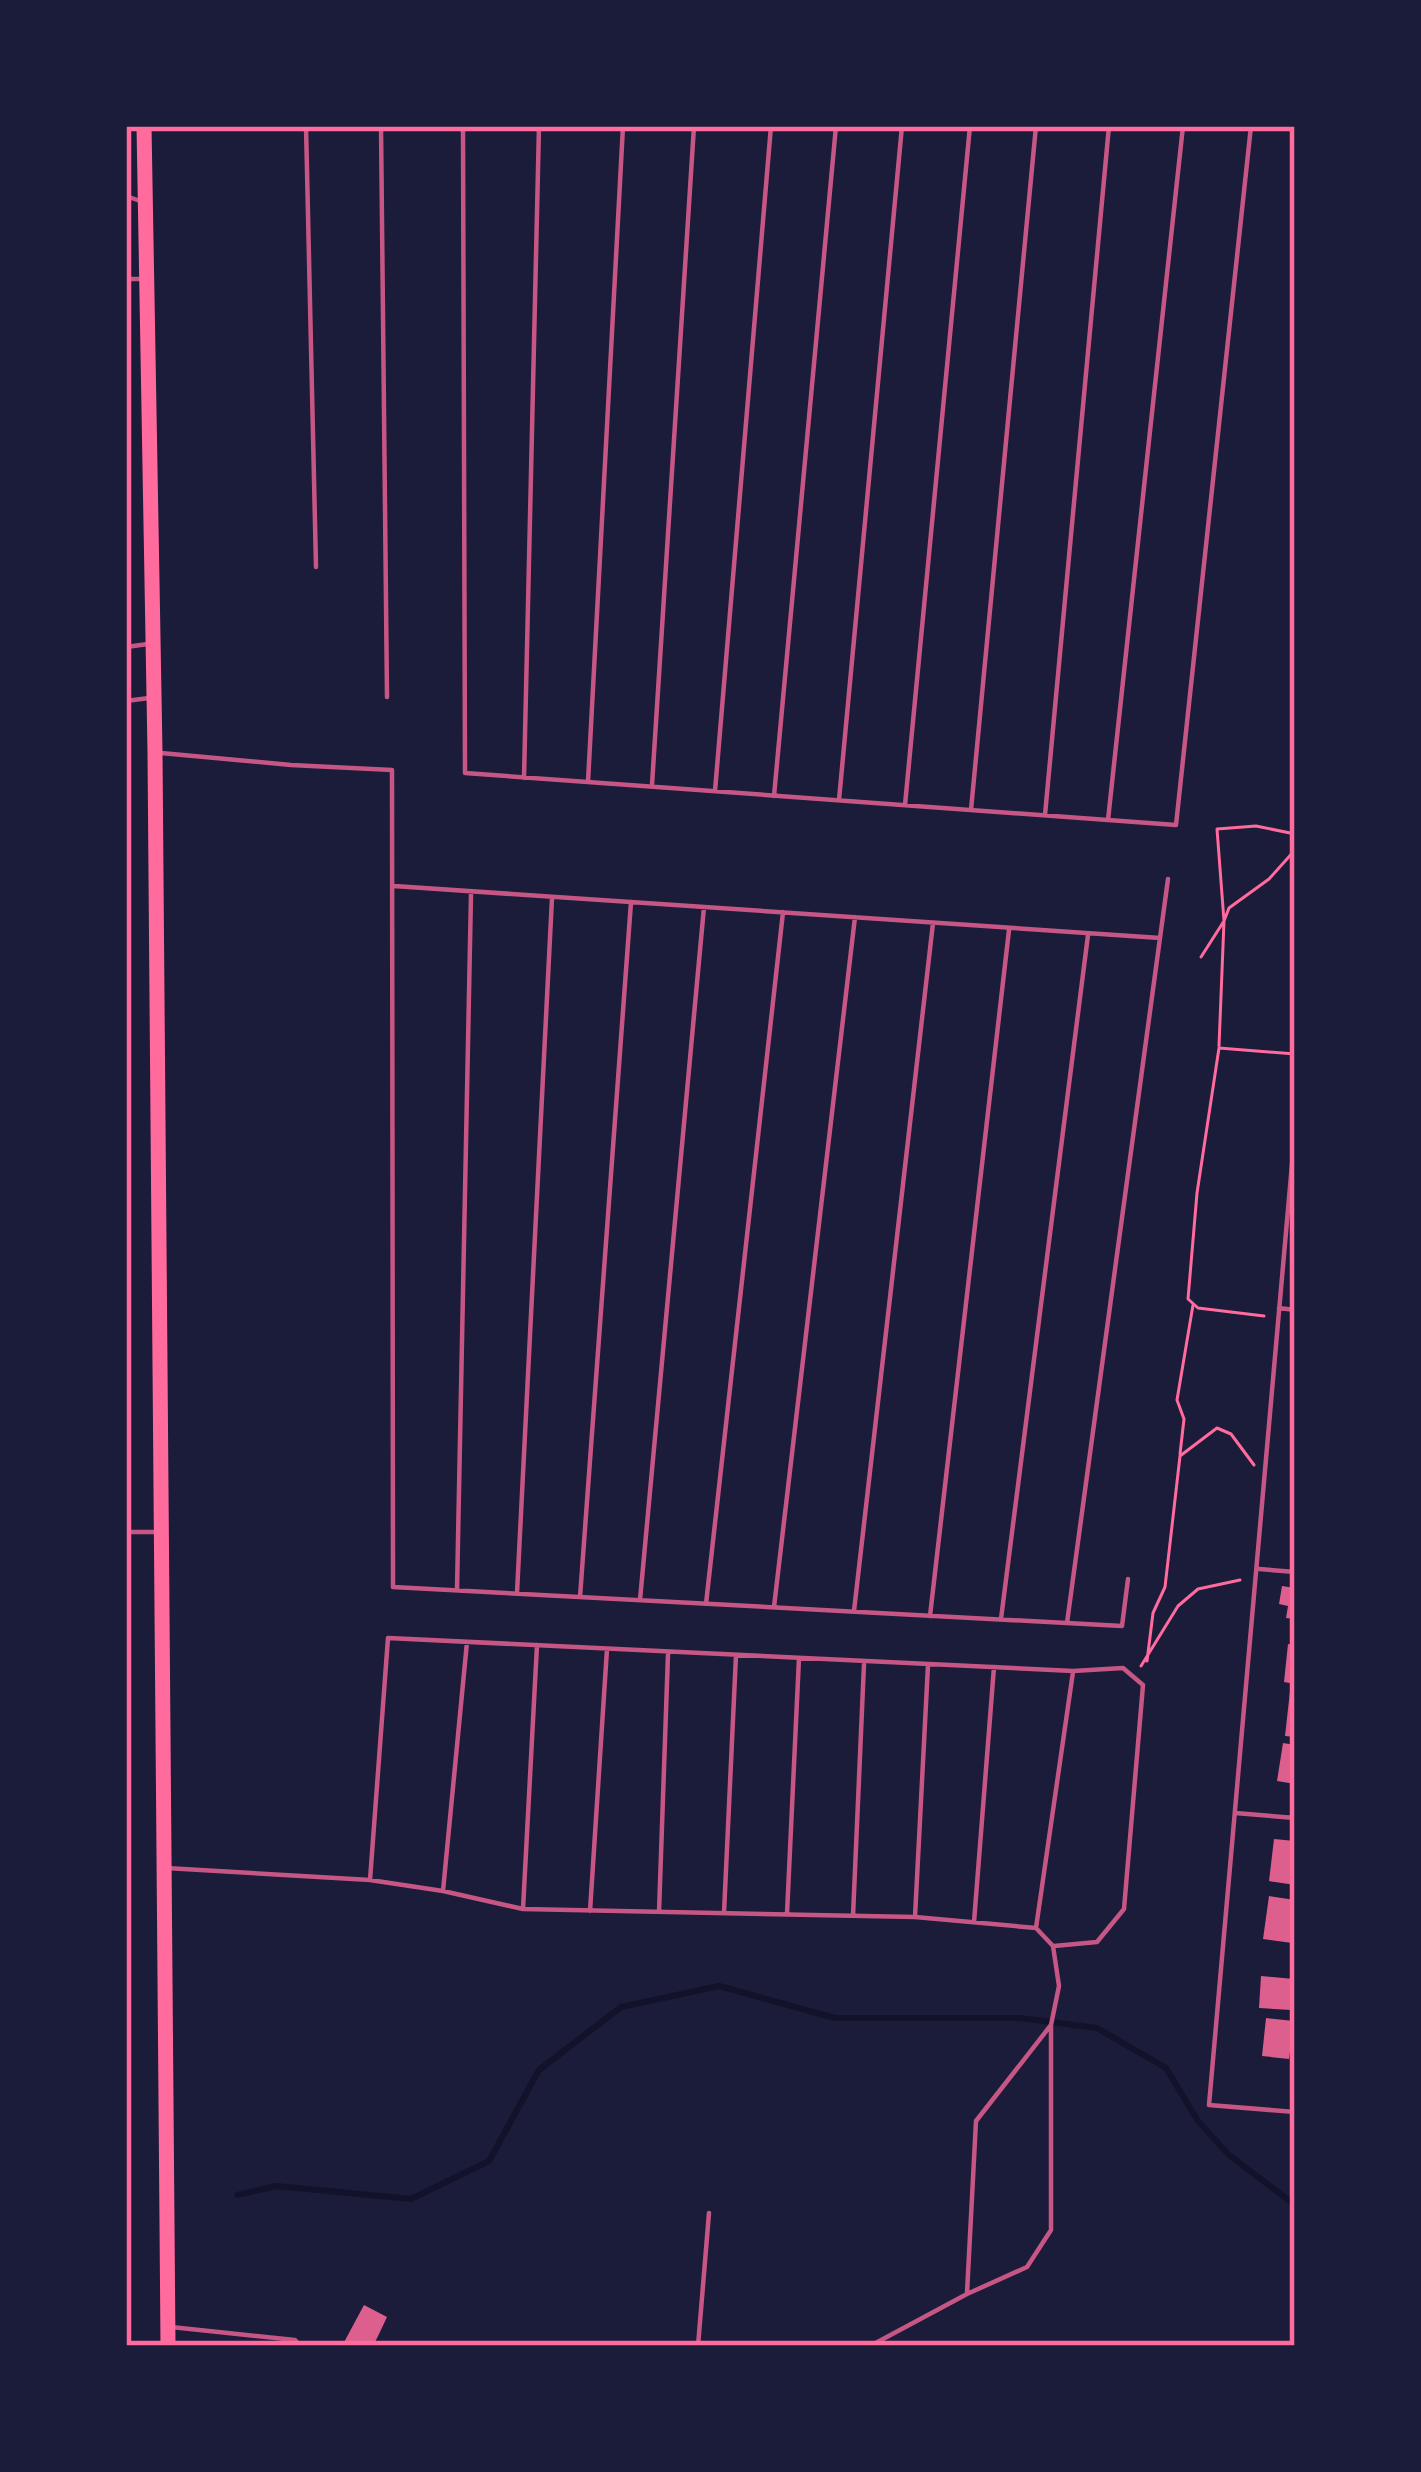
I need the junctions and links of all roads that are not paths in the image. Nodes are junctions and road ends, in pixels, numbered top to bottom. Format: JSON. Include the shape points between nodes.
{"nodes":[{"id":1,"x":144,"y":126,"type":"edge"},
{"id":2,"x":306,"y":126,"type":"edge"},
{"id":3,"x":381,"y":126,"type":"edge"},
{"id":4,"x":463,"y":126,"type":"edge"},
{"id":5,"x":539,"y":126,"type":"edge"},
{"id":6,"x":623,"y":126,"type":"edge"},
{"id":7,"x":694,"y":126,"type":"edge"},
{"id":8,"x":771,"y":126,"type":"edge"},
{"id":9,"x":836,"y":126,"type":"edge"},
{"id":10,"x":902,"y":126,"type":"edge"},
{"id":11,"x":970,"y":126,"type":"edge"},
{"id":12,"x":1036,"y":126,"type":"edge"},
{"id":13,"x":1109,"y":126,"type":"edge"},
{"id":14,"x":1183,"y":126,"type":"edge"},
{"id":15,"x":1251,"y":126,"type":"edge"},
{"id":16,"x":126,"y":196,"type":"edge"},
{"id":17,"x":146,"y":203,"type":"junction"},
{"id":18,"x":126,"y":279,"type":"edge"},
{"id":19,"x":147,"y":279,"type":"junction"},
{"id":20,"x":316,"y":567,"type":"dead end"},
{"id":21,"x":153,"y":643,"type":"junction"},
{"id":22,"x":126,"y":647,"type":"edge"},
{"id":23,"x":387,"y":697,"type":"dead end"},
{"id":24,"x":154,"y":698,"type":"junction"},
{"id":25,"x":126,"y":700,"type":"edge"},
{"id":26,"x":155,"y":752,"type":"junction"},
{"id":27,"x":524,"y":778,"type":"junction"},
{"id":28,"x":588,"y":782,"type":"junction"},
{"id":29,"x":652,"y":787,"type":"junction"},
{"id":30,"x":715,"y":791,"type":"junction"},
{"id":31,"x":774,"y":796,"type":"junction"},
{"id":32,"x":838,"y":800,"type":"junction"},
{"id":33,"x":905,"y":805,"type":"junction"},
{"id":34,"x":971,"y":810,"type":"junction"},
{"id":35,"x":1045,"y":815,"type":"junction"},
{"id":36,"x":1108,"y":820,"type":"junction"},
{"id":37,"x":1168,"y":879,"type":"dead end"},
{"id":38,"x":394,"y":886,"type":"junction"},
{"id":39,"x":471,"y":891,"type":"junction"},
{"id":40,"x":553,"y":897,"type":"junction"},
{"id":41,"x":631,"y":902,"type":"junction"},
{"id":42,"x":704,"y":907,"type":"junction"},
{"id":43,"x":783,"y":912,"type":"junction"},
{"id":44,"x":855,"y":917,"type":"junction"},
{"id":45,"x":933,"y":922,"type":"junction"},
{"id":46,"x":1009,"y":928,"type":"junction"},
{"id":47,"x":1088,"y":933,"type":"junction"},
{"id":48,"x":1160,"y":938,"type":"junction"},
{"id":49,"x":1295,"y":1130,"type":"edge"},
{"id":50,"x":1279,"y":1308,"type":"junction"},
{"id":51,"x":1295,"y":1310,"type":"edge"},
{"id":52,"x":126,"y":1532,"type":"edge"},
{"id":53,"x":160,"y":1532,"type":"junction"},
{"id":54,"x":1295,"y":1572,"type":"edge"},
{"id":55,"x":1259,"y":1573,"type":"junction"},
{"id":56,"x":1128,"y":1579,"type":"dead end"},
{"id":57,"x":457,"y":1590,"type":"junction"},
{"id":58,"x":517,"y":1593,"type":"junction"},
{"id":59,"x":580,"y":1597,"type":"junction"},
{"id":60,"x":640,"y":1600,"type":"junction"},
{"id":61,"x":706,"y":1604,"type":"junction"},
{"id":62,"x":774,"y":1607,"type":"junction"},
{"id":63,"x":854,"y":1611,"type":"junction"},
{"id":64,"x":930,"y":1616,"type":"junction"},
{"id":65,"x":1001,"y":1619,"type":"junction"},
{"id":66,"x":1066,"y":1623,"type":"junction"},
{"id":67,"x":467,"y":1642,"type":"junction"},
{"id":68,"x":536,"y":1645,"type":"junction"},
{"id":69,"x":607,"y":1648,"type":"junction"},
{"id":70,"x":668,"y":1652,"type":"junction"},
{"id":71,"x":736,"y":1655,"type":"junction"},
{"id":72,"x":799,"y":1658,"type":"junction"},
{"id":73,"x":864,"y":1661,"type":"junction"},
{"id":74,"x":928,"y":1664,"type":"junction"},
{"id":75,"x":994,"y":1667,"type":"junction"},
{"id":76,"x":1073,"y":1671,"type":"junction"},
{"id":77,"x":1235,"y":1813,"type":"junction"},
{"id":78,"x":1295,"y":1818,"type":"edge"},
{"id":79,"x":166,"y":1868,"type":"junction"},
{"id":80,"x":370,"y":1880,"type":"junction"},
{"id":81,"x":443,"y":1891,"type":"junction"},
{"id":82,"x":523,"y":1910,"type":"junction"},
{"id":83,"x":590,"y":1911,"type":"junction"},
{"id":84,"x":659,"y":1912,"type":"junction"},
{"id":85,"x":724,"y":1913,"type":"junction"},
{"id":86,"x":787,"y":1915,"type":"junction"},
{"id":87,"x":854,"y":1916,"type":"junction"},
{"id":88,"x":915,"y":1917,"type":"junction"},
{"id":89,"x":974,"y":1922,"type":"junction"},
{"id":90,"x":1036,"y":1928,"type":"junction"},
{"id":91,"x":1053,"y":1946,"type":"junction"},
{"id":92,"x":1051,"y":2025,"type":"junction"},
{"id":93,"x":1295,"y":2112,"type":"edge"},
{"id":94,"x":709,"y":2213,"type":"dead end"},
{"id":95,"x":967,"y":2294,"type":"junction"},
{"id":96,"x":168,"y":2326,"type":"junction"},
{"id":97,"x":168,"y":2346,"type":"edge"},
{"id":98,"x":300,"y":2346,"type":"edge"},
{"id":99,"x":698,"y":2346,"type":"edge"},
{"id":100,"x":870,"y":2346,"type":"edge"}],
"edges":[{"from":1,"to":17,"type":"highway"},
{"from":2,"to":20,"type":"lane"},
{"from":3,"to":23,"type":"lane"},
{"from":4,"to":27,"type":"lane","via":[[465,773]]},
{"from":5,"to":27,"type":"lane"},
{"from":6,"to":28,"type":"lane"},
{"from":7,"to":29,"type":"lane"},
{"from":8,"to":30,"type":"lane"},
{"from":9,"to":31,"type":"lane"},
{"from":10,"to":32,"type":"lane"},
{"from":11,"to":33,"type":"lane"},
{"from":12,"to":34,"type":"lane"},
{"from":13,"to":35,"type":"lane"},
{"from":14,"to":36,"type":"lane"},
{"from":15,"to":36,"type":"lane","via":[[1176,825]]},
{"from":16,"to":17,"type":"lane"},
{"from":17,"to":19,"type":"highway"},
{"from":18,"to":19,"type":"lane"},
{"from":19,"to":21,"type":"highway"},
{"from":21,"to":22,"type":"lane"},
{"from":21,"to":24,"type":"highway"},
{"from":24,"to":25,"type":"lane"},
{"from":24,"to":26,"type":"highway"},
{"from":26,"to":38,"type":"lane","via":[[392,770]]},
{"from":26,"to":53,"type":"highway"},
{"from":27,"to":28,"type":"lane"},
{"from":28,"to":29,"type":"lane"},
{"from":29,"to":30,"type":"lane"},
{"from":30,"to":31,"type":"lane"},
{"from":31,"to":32,"type":"lane"},
{"from":32,"to":33,"type":"lane"},
{"from":33,"to":34,"type":"lane"},
{"from":34,"to":35,"type":"lane"},
{"from":35,"to":36,"type":"lane"},
{"from":37,"to":48,"type":"lane"},
{"from":38,"to":39,"type":"lane"},
{"from":38,"to":57,"type":"lane","via":[[393,1587]]},
{"from":39,"to":40,"type":"lane"},
{"from":39,"to":57,"type":"lane"},
{"from":40,"to":41,"type":"lane"},
{"from":40,"to":58,"type":"lane"},
{"from":41,"to":42,"type":"lane"},
{"from":41,"to":59,"type":"lane"},
{"from":42,"to":43,"type":"lane"},
{"from":42,"to":60,"type":"lane"},
{"from":43,"to":44,"type":"lane"},
{"from":43,"to":61,"type":"lane"},
{"from":44,"to":45,"type":"lane"},
{"from":44,"to":62,"type":"lane"},
{"from":45,"to":46,"type":"lane"},
{"from":45,"to":63,"type":"lane"},
{"from":46,"to":47,"type":"lane"},
{"from":46,"to":64,"type":"lane"},
{"from":47,"to":48,"type":"lane"},
{"from":47,"to":65,"type":"lane"},
{"from":48,"to":66,"type":"lane"},
{"from":49,"to":50,"type":"lane"},
{"from":50,"to":51,"type":"lane"},
{"from":50,"to":55,"type":"lane"},
{"from":52,"to":53,"type":"lane"},
{"from":53,"to":79,"type":"highway"},
{"from":54,"to":55,"type":"lane"},
{"from":55,"to":77,"type":"lane"},
{"from":56,"to":66,"type":"lane","via":[[1122,1626]]},
{"from":57,"to":58,"type":"lane"},
{"from":58,"to":59,"type":"lane"},
{"from":59,"to":60,"type":"lane"},
{"from":60,"to":61,"type":"lane"},
{"from":61,"to":62,"type":"lane"},
{"from":62,"to":63,"type":"lane"},
{"from":63,"to":64,"type":"lane"},
{"from":64,"to":65,"type":"lane"},
{"from":65,"to":66,"type":"lane"},
{"from":67,"to":68,"type":"lane"},
{"from":67,"to":80,"type":"lane","via":[[388,1638]]},
{"from":67,"to":81,"type":"lane"},
{"from":68,"to":69,"type":"lane"},
{"from":68,"to":82,"type":"lane"},
{"from":69,"to":70,"type":"lane"},
{"from":69,"to":83,"type":"lane"},
{"from":70,"to":71,"type":"lane"},
{"from":70,"to":84,"type":"lane"},
{"from":71,"to":72,"type":"lane"},
{"from":71,"to":85,"type":"lane"},
{"from":72,"to":73,"type":"lane"},
{"from":72,"to":86,"type":"lane"},
{"from":73,"to":74,"type":"lane"},
{"from":73,"to":87,"type":"lane"},
{"from":74,"to":75,"type":"lane"},
{"from":74,"to":88,"type":"lane"},
{"from":75,"to":76,"type":"lane"},
{"from":75,"to":89,"type":"lane"},
{"from":76,"to":90,"type":"lane"},
{"from":76,"to":91,"type":"lane","via":[[1123,1668],[1143,1685],[1124,1909],[1097,1942]]},
{"from":77,"to":78,"type":"lane"},
{"from":77,"to":93,"type":"lane","via":[[1209,2104]]},
{"from":79,"to":80,"type":"lane"},
{"from":79,"to":96,"type":"highway"},
{"from":80,"to":81,"type":"lane"},
{"from":81,"to":82,"type":"lane"},
{"from":82,"to":83,"type":"lane"},
{"from":83,"to":84,"type":"lane"},
{"from":84,"to":85,"type":"lane"},
{"from":85,"to":86,"type":"lane"},
{"from":86,"to":87,"type":"lane"},
{"from":87,"to":88,"type":"lane"},
{"from":88,"to":89,"type":"lane"},
{"from":89,"to":90,"type":"lane"},
{"from":90,"to":91,"type":"lane"},
{"from":91,"to":92,"type":"lane","via":[[1059,1986]]},
{"from":92,"to":95,"type":"lane","via":[[976,2121]]},
{"from":92,"to":95,"type":"lane","via":[[1051,2230],[1027,2267]]},
{"from":94,"to":99,"type":"lane"},
{"from":95,"to":100,"type":"lane"},
{"from":96,"to":97,"type":"highway"},
{"from":96,"to":98,"type":"lane"}]}
